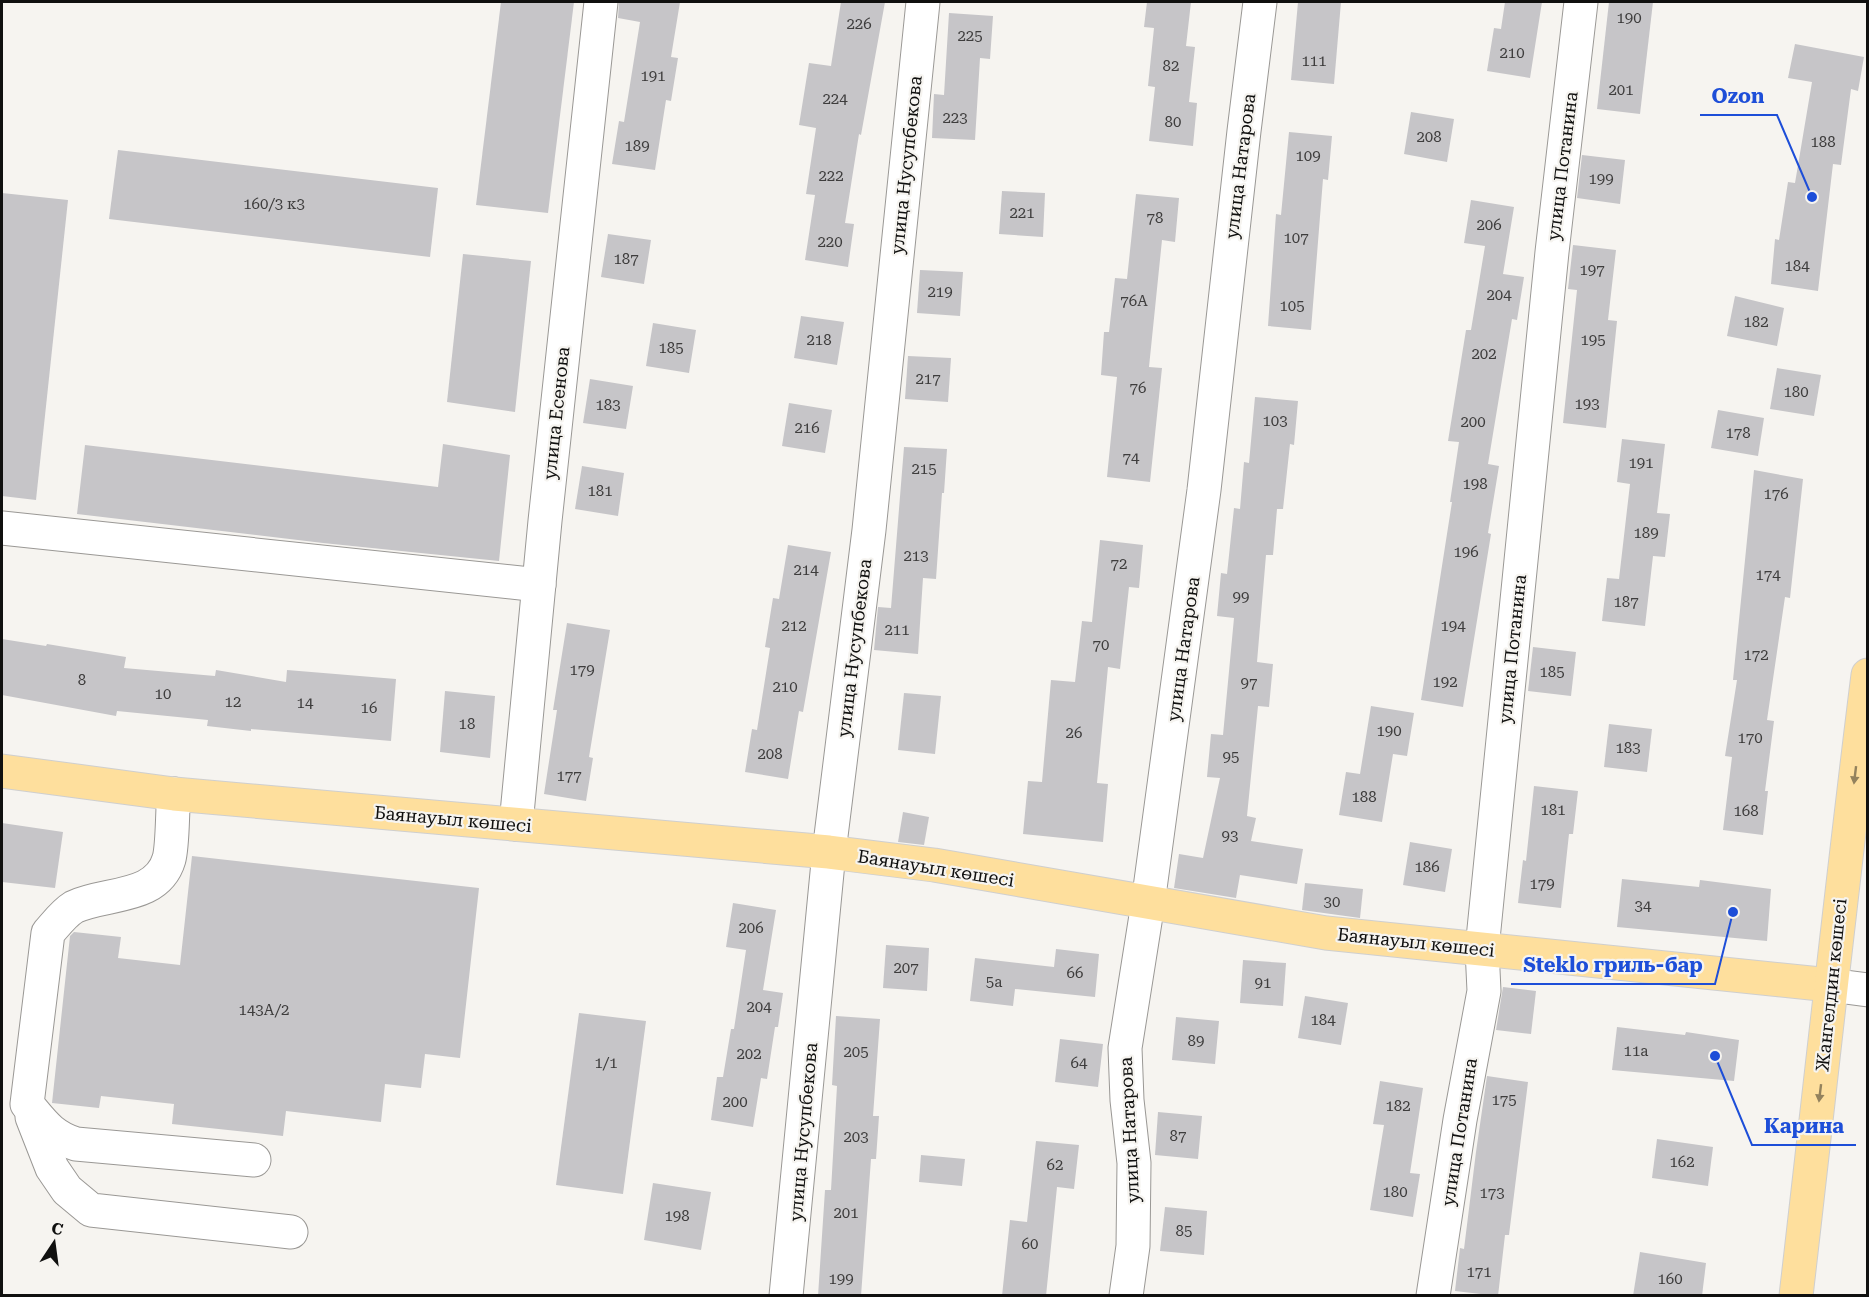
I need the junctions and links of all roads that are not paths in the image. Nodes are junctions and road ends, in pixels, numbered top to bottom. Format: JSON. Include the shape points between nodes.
{"nodes":[{"id":1,"x":600,"y":2,"type":"edge"},
{"id":2,"x":923,"y":2,"type":"edge"},
{"id":3,"x":1260,"y":2,"type":"edge"},
{"id":4,"x":1581,"y":2,"type":"edge"},
{"id":5,"x":2,"y":528,"type":"edge"},
{"id":6,"x":539,"y":585,"type":"junction"},
{"id":7,"x":1868,"y":675,"type":"edge"},
{"id":8,"x":2,"y":771,"type":"edge"},
{"id":9,"x":174,"y":794,"type":"junction"},
{"id":10,"x":516,"y":824,"type":"junction"},
{"id":11,"x":829,"y":852,"type":"junction"},
{"id":12,"x":1148,"y":903,"type":"junction"},
{"id":13,"x":1482,"y":949,"type":"junction"},
{"id":14,"x":1830,"y":985,"type":"junction"},
{"id":15,"x":1868,"y":990,"type":"edge"},
{"id":16,"x":27,"y":1104,"type":"junction"},
{"id":17,"x":254,"y":1160,"type":"dead end"},
{"id":18,"x":291,"y":1232,"type":"dead end"},
{"id":19,"x":786,"y":1296,"type":"edge"},
{"id":20,"x":1126,"y":1296,"type":"edge"},
{"id":21,"x":1433,"y":1296,"type":"edge"},
{"id":22,"x":1796,"y":1296,"type":"edge"}],
"edges":[{"from":1,"to":6,"type":"street","name":"улица Есенова"},
{"from":2,"to":11,"type":"street","name":"улица Нусупбекова","via":[[869,530]]},
{"from":3,"to":12,"type":"street","name":"улица Натарова","via":[[1204,490]]},
{"from":4,"to":13,"type":"street","name":"улица Потанина"},
{"from":5,"to":6,"type":"street"},
{"from":6,"to":10,"type":"street","name":"улица Есенова"},
{"from":7,"to":14,"type":"main road","name":"Жангелдин көшесі","one_way":true},
{"from":8,"to":9,"type":"main road","name":"Баянауыл көшесі"},
{"from":9,"to":10,"type":"main road","name":"Баянауыл көшесі"},
{"from":9,"to":16,"type":"street","via":[[169,860],[159,876],[146,888],[74,907],[48,933]]},
{"from":10,"to":11,"type":"main road","name":"Баянауыл көшесі"},
{"from":11,"to":12,"type":"main road","name":"Баянауыл көшесі","via":[[934,865]]},
{"from":11,"to":19,"type":"street","name":"улица Нусупбекова"},
{"from":12,"to":13,"type":"main road","name":"Баянауыл көшесі","via":[[1326,933]]},
{"from":12,"to":20,"type":"street","name":"улица Натарова","via":[[1125,1048],[1134,1163],[1133,1246]]},
{"from":13,"to":14,"type":"main road","name":"Баянауыл көшесі"},
{"from":13,"to":21,"type":"street","name":"улица Потанина","via":[[1484,991]]},
{"from":14,"to":15,"type":"street","name":"Баянауыл көшесі"},
{"from":14,"to":22,"type":"main road","name":"Жангелдин көшесі","one_way":true},
{"from":16,"to":17,"type":"street","via":[[48,1129],[76,1144]]},
{"from":16,"to":18,"type":"street","via":[[52,1168],[67,1190],[91,1210]]}]}
